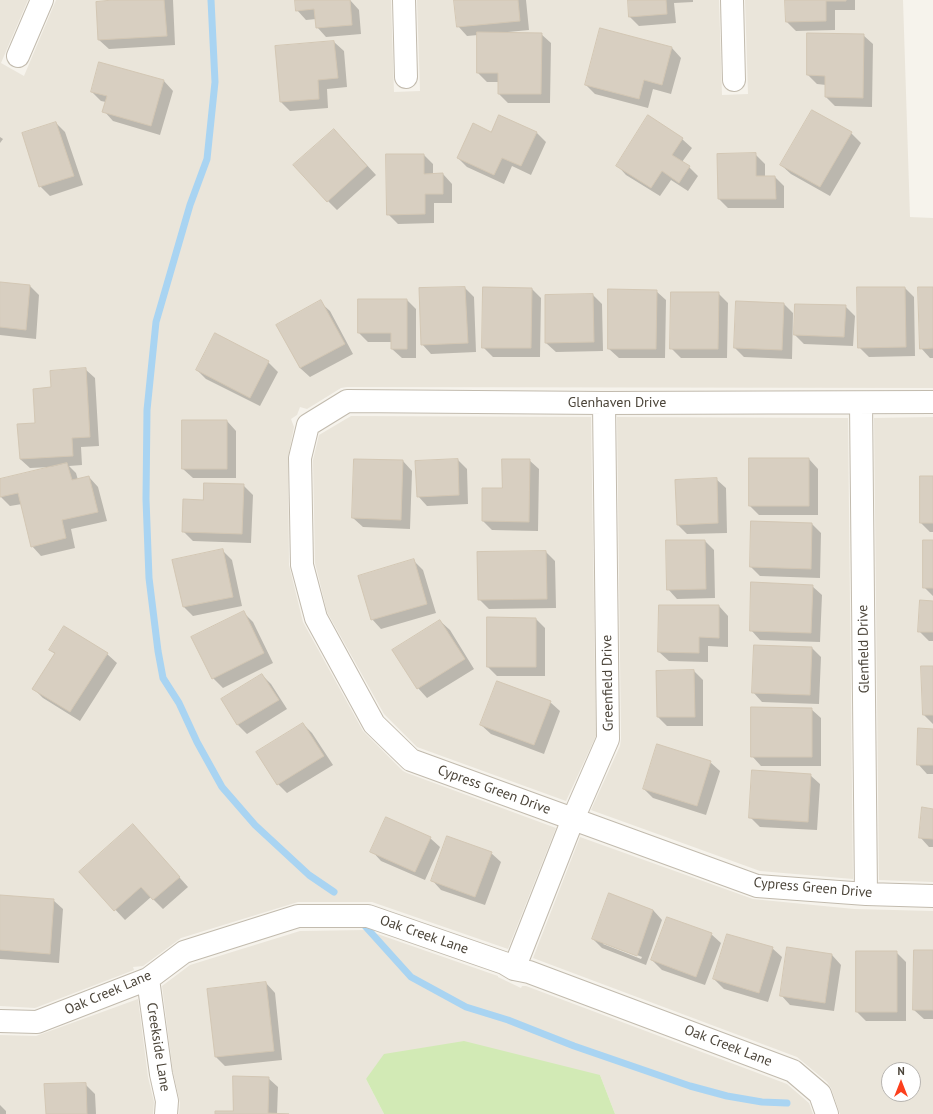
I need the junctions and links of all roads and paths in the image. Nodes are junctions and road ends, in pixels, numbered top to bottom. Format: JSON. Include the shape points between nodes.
{"nodes":[{"id":1,"x":42,"y":0,"type":"edge"},
{"id":2,"x":404,"y":0,"type":"edge"},
{"id":3,"x":732,"y":0,"type":"edge"},
{"id":4,"x":18,"y":56,"type":"dead end"},
{"id":5,"x":406,"y":78,"type":"dead end"},
{"id":6,"x":734,"y":80,"type":"dead end"},
{"id":7,"x":933,"y":402,"type":"edge"},
{"id":8,"x":604,"y":403,"type":"junction"},
{"id":9,"x":861,"y":403,"type":"junction"},
{"id":10,"x":308,"y":425,"type":"joint"},
{"id":11,"x":573,"y":819,"type":"junction"},
{"id":12,"x":866,"y":894,"type":"junction"},
{"id":13,"x":933,"y":896,"type":"edge"},
{"id":14,"x":514,"y":970,"type":"junction"},
{"id":15,"x":148,"y":979,"type":"junction"},
{"id":16,"x":0,"y":1021,"type":"edge"},
{"id":17,"x":166,"y":1114,"type":"edge"},
{"id":18,"x":827,"y":1114,"type":"edge"}],
"edges":[{"from":1,"to":4,"type":"street"},
{"from":2,"to":5,"type":"street"},
{"from":3,"to":6,"type":"street"},
{"from":7,"to":9,"type":"street","name":"Glenhaven Drive"},
{"from":8,"to":9,"type":"street","name":"Glenhaven Drive"},
{"from":8,"to":10,"type":"street","name":"Glenhaven Drive","via":[[347,401]]},
{"from":8,"to":11,"type":"street","name":"Greenfield Drive","via":[[608,739]]},
{"from":9,"to":12,"type":"street","name":"Glenfield Drive"},
{"from":10,"to":11,"type":"street","name":"Cypress Green Drive","via":[[300,458],[302,565],[316,618],[374,724],[411,760]]},
{"from":11,"to":12,"type":"street","name":"Cypress Green Drive","via":[[757,886]]},
{"from":11,"to":14,"type":"street","name":"Greenfield Drive"},
{"from":12,"to":13,"type":"street","name":"Cypress Green Drive"},
{"from":14,"to":15,"type":"street","name":"Oak Creek Lane","via":[[504,963],[368,916],[298,916],[184,952]]},
{"from":14,"to":18,"type":"street","name":"Oak Creek Lane","via":[[529,972],[793,1071],[820,1094]]},
{"from":15,"to":16,"type":"street","name":"Oak Creek Lane","via":[[37,1022]]},
{"from":15,"to":17,"type":"street","name":"Creekside Lane","via":[[167,1101]]}]}
